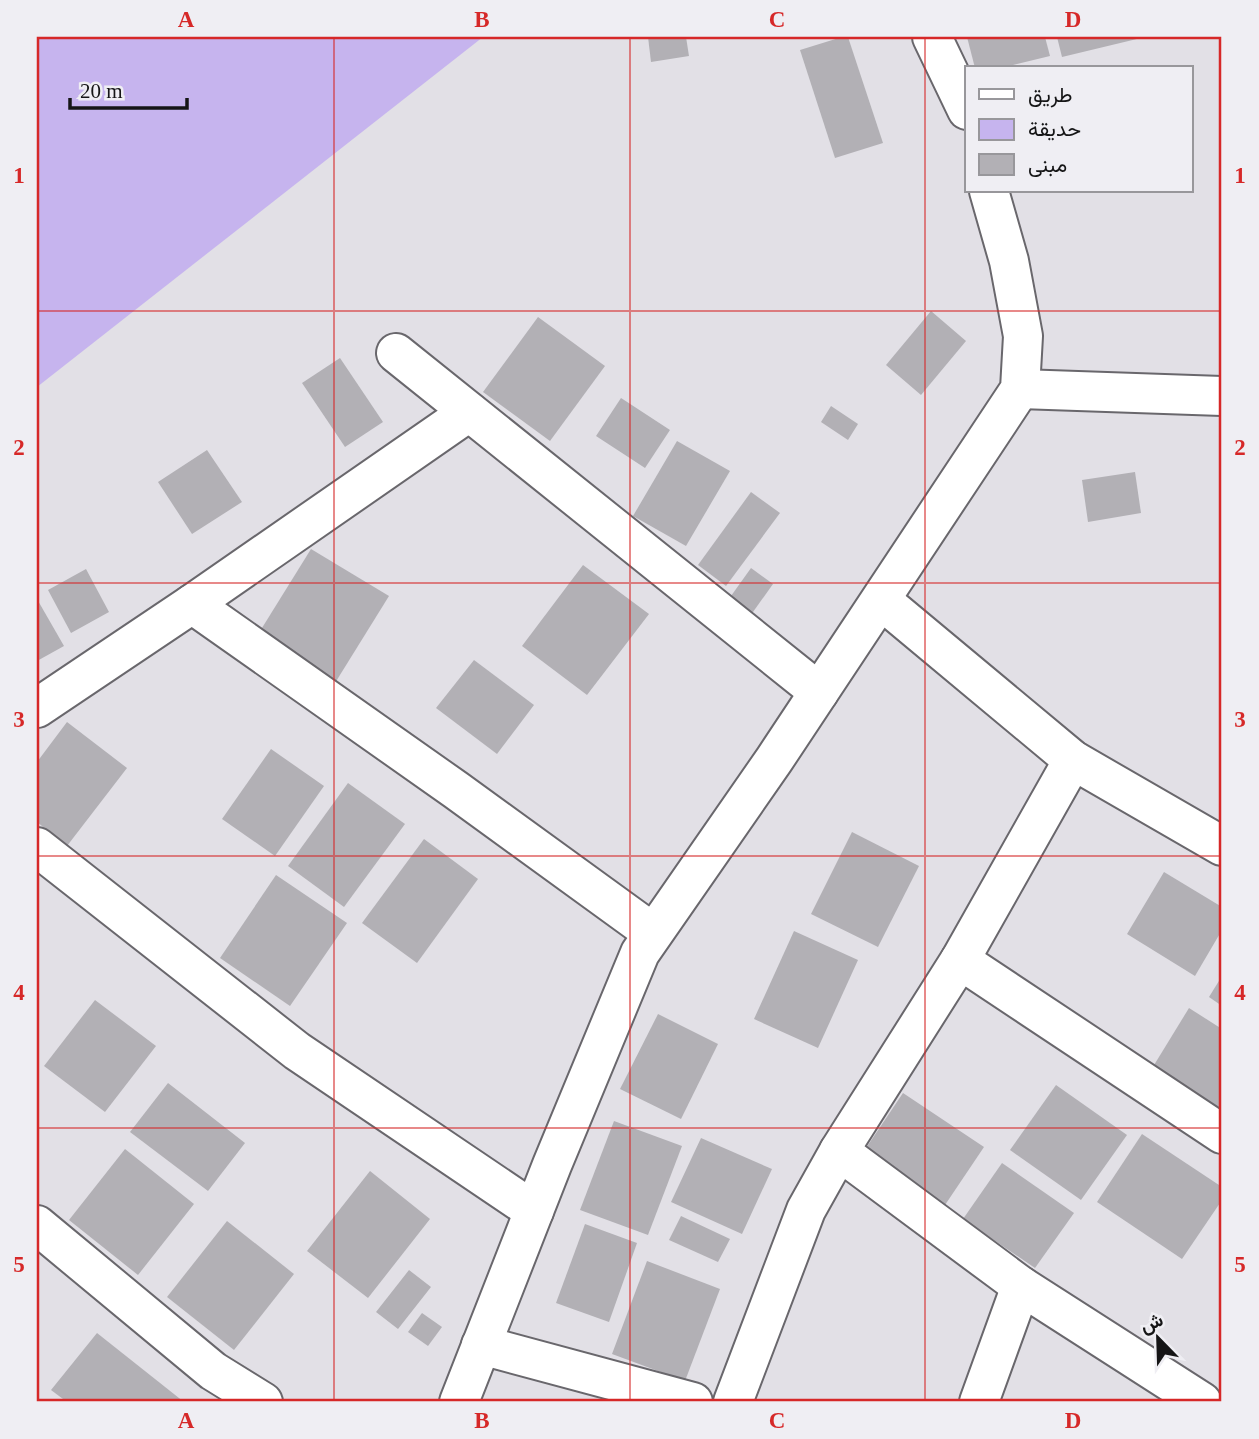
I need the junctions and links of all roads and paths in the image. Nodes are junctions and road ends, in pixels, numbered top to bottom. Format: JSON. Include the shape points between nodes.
{"nodes":[{"id":1,"x":932,"y":37,"type":"edge"},
{"id":2,"x":965,"y":106,"type":"edge"},
{"id":3,"x":989,"y":192,"type":"edge"},
{"id":4,"x":396,"y":354,"type":"dead end"},
{"id":5,"x":1020,"y":389,"type":"junction"},
{"id":6,"x":1222,"y":396,"type":"edge"},
{"id":7,"x":469,"y":412,"type":"junction"},
{"id":8,"x":881,"y":600,"type":"junction"},
{"id":9,"x":192,"y":604,"type":"junction"},
{"id":10,"x":820,"y":692,"type":"junction"},
{"id":11,"x":37,"y":708,"type":"edge"},
{"id":12,"x":1073,"y":760,"type":"junction"},
{"id":13,"x":1222,"y":846,"type":"edge"},
{"id":14,"x":37,"y":847,"type":"edge"},
{"id":15,"x":653,"y":933,"type":"junction"},
{"id":16,"x":960,"y":960,"type":"junction"},
{"id":17,"x":1222,"y":1135,"type":"edge"},
{"id":18,"x":839,"y":1151,"type":"junction"},
{"id":19,"x":534,"y":1211,"type":"junction"},
{"id":20,"x":37,"y":1225,"type":"edge"},
{"id":21,"x":1021,"y":1286,"type":"junction"},
{"id":22,"x":481,"y":1345,"type":"junction"},
{"id":23,"x":263,"y":1402,"type":"edge"},
{"id":24,"x":459,"y":1402,"type":"edge"},
{"id":25,"x":693,"y":1402,"type":"edge"},
{"id":26,"x":733,"y":1402,"type":"edge"},
{"id":27,"x":979,"y":1402,"type":"edge"},
{"id":28,"x":1202,"y":1402,"type":"edge"}],
"edges":[{"from":1,"to":2,"type":"street"},
{"from":3,"to":5,"type":"street","via":[[1009,261],[1023,337]]},
{"from":4,"to":7,"type":"street"},
{"from":5,"to":6,"type":"street"},
{"from":5,"to":8,"type":"street"},
{"from":7,"to":9,"type":"street"},
{"from":7,"to":10,"type":"street"},
{"from":8,"to":10,"type":"street"},
{"from":8,"to":12,"type":"street"},
{"from":9,"to":11,"type":"street"},
{"from":9,"to":15,"type":"street"},
{"from":10,"to":15,"type":"street"},
{"from":12,"to":13,"type":"street"},
{"from":12,"to":16,"type":"street"},
{"from":14,"to":19,"type":"street","via":[[297,1051]]},
{"from":15,"to":19,"type":"street","via":[[640,953]]},
{"from":16,"to":17,"type":"street"},
{"from":16,"to":18,"type":"street"},
{"from":18,"to":21,"type":"street"},
{"from":18,"to":26,"type":"street","via":[[806,1210]]},
{"from":19,"to":22,"type":"street"},
{"from":20,"to":23,"type":"street","via":[[213,1371]]},
{"from":21,"to":27,"type":"street"},
{"from":21,"to":28,"type":"street"},
{"from":22,"to":24,"type":"street"},
{"from":22,"to":25,"type":"street"}]}
